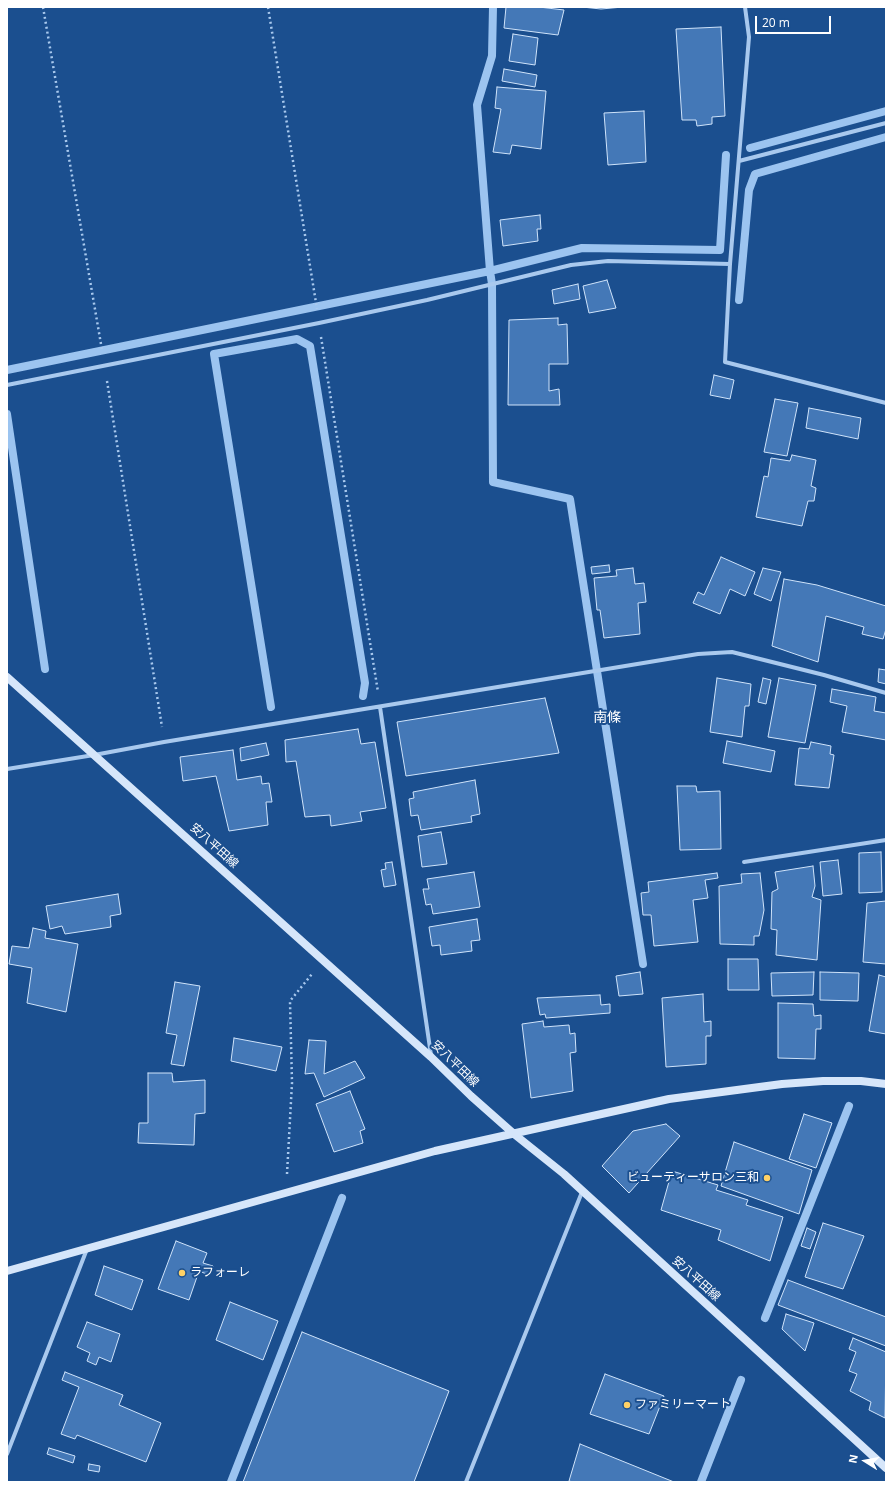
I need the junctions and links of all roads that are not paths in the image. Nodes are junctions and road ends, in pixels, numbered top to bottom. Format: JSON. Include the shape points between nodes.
{"nodes":[{"id":1,"x":745,"y":7,"type":"edge"},
{"id":2,"x":886,"y":123,"type":"edge"},
{"id":3,"x":739,"y":161,"type":"junction"},
{"id":4,"x":730,"y":264,"type":"junction"},
{"id":5,"x":7,"y":385,"type":"edge"},
{"id":6,"x":886,"y":403,"type":"edge"},
{"id":7,"x":7,"y":677,"type":"edge"},
{"id":8,"x":886,"y":693,"type":"edge"},
{"id":9,"x":380,"y":707,"type":"junction"},
{"id":10,"x":94,"y":755,"type":"junction"},
{"id":11,"x":7,"y":769,"type":"edge"},
{"id":12,"x":886,"y":840,"type":"edge"},
{"id":13,"x":744,"y":862,"type":"dead end"},
{"id":14,"x":431,"y":1057,"type":"junction"},
{"id":15,"x":886,"y":1084,"type":"edge"},
{"id":16,"x":514,"y":1134,"type":"junction"},
{"id":17,"x":582,"y":1192,"type":"junction"},
{"id":18,"x":87,"y":1248,"type":"junction"},
{"id":19,"x":7,"y":1271,"type":"edge"},
{"id":20,"x":7,"y":1454,"type":"edge"},
{"id":21,"x":886,"y":1468,"type":"edge"},
{"id":22,"x":466,"y":1482,"type":"edge"}],
"edges":[{"from":1,"to":3,"type":"street","via":[[748,37]]},
{"from":2,"to":3,"type":"street"},
{"from":3,"to":4,"type":"street"},
{"from":4,"to":5,"type":"street","via":[[608,261],[570,265],[428,300]]},
{"from":4,"to":6,"type":"street","via":[[725,362]]},
{"from":7,"to":10,"type":"main road","name":"安八平田線"},
{"from":8,"to":9,"type":"street","via":[[732,652],[698,654]]},
{"from":9,"to":10,"type":"street"},
{"from":9,"to":14,"type":"street"},
{"from":10,"to":11,"type":"street"},
{"from":10,"to":14,"type":"main road","name":"安八平田線"},
{"from":12,"to":13,"type":"street"},
{"from":14,"to":16,"type":"main road","name":"安八平田線"},
{"from":15,"to":16,"type":"main road","via":[[823,1081],[669,1099]]},
{"from":16,"to":17,"type":"main road","name":"安八平田線","via":[[564,1174]]},
{"from":16,"to":18,"type":"main road","via":[[434,1151]]},
{"from":17,"to":21,"type":"main road","name":"安八平田線"},
{"from":17,"to":22,"type":"street"},
{"from":18,"to":19,"type":"main road"},
{"from":18,"to":20,"type":"street"}]}
